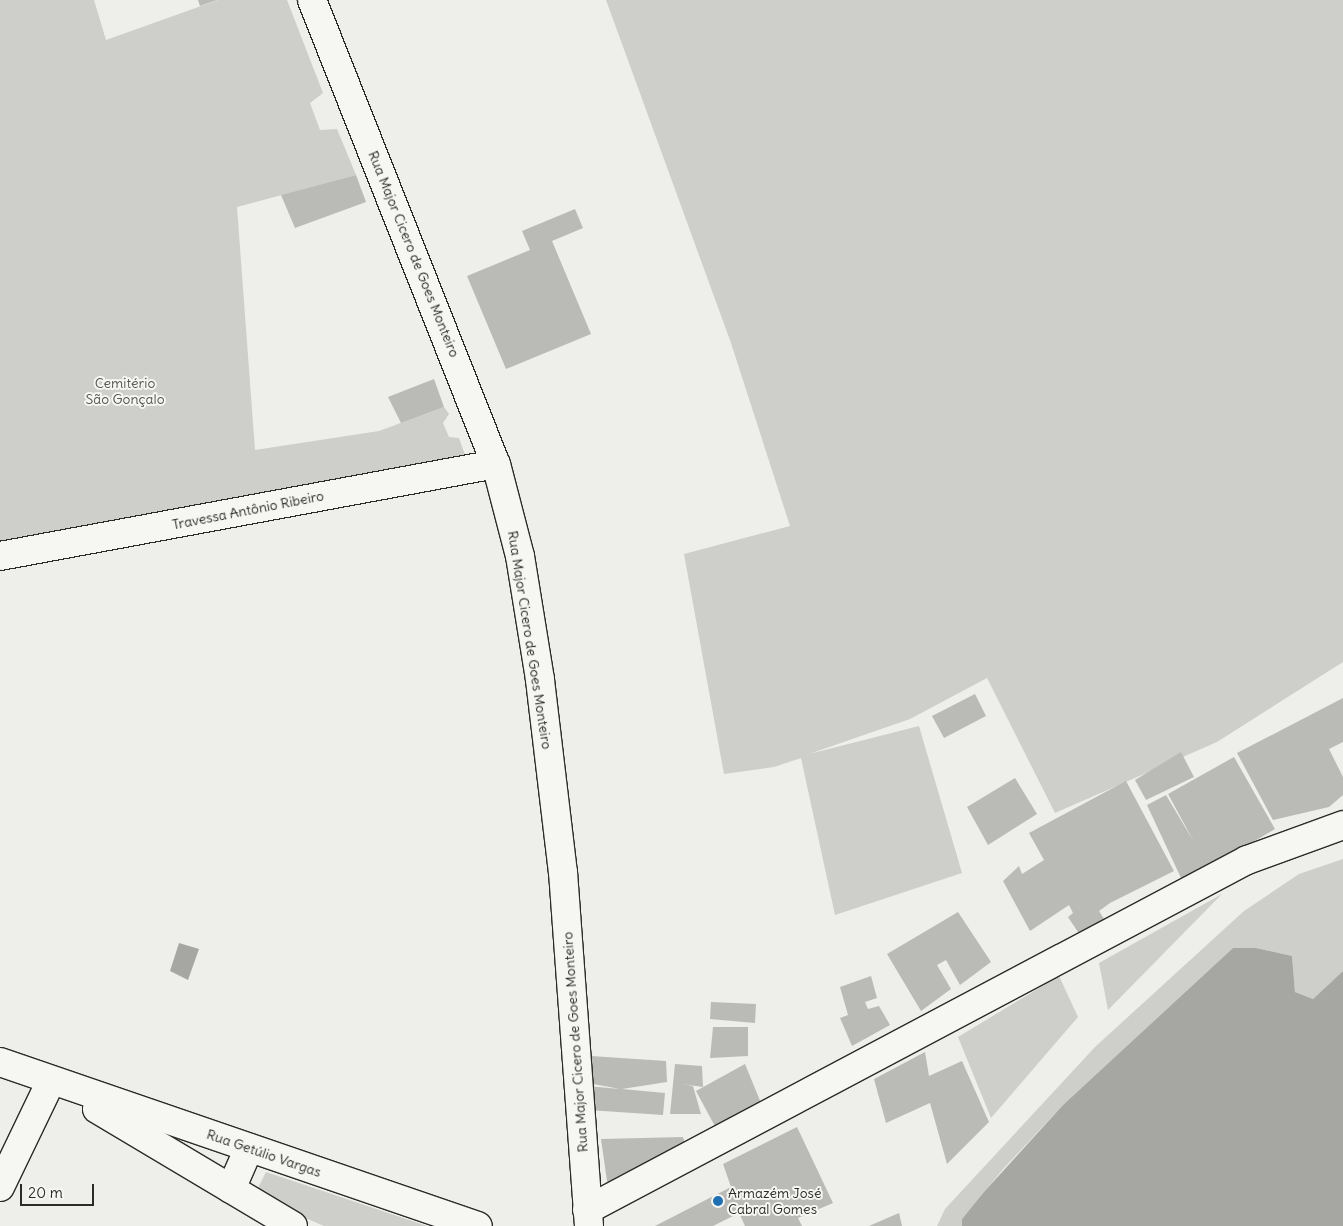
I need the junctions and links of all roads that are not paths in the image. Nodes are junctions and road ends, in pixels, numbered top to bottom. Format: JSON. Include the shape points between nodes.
{"nodes":[{"id":1,"x":312,"y":0,"type":"edge"},
{"id":2,"x":496,"y":464,"type":"junction"},
{"id":3,"x":0,"y":556,"type":"edge"},
{"id":4,"x":1343,"y":825,"type":"edge"},
{"id":5,"x":0,"y":1062,"type":"edge"},
{"id":6,"x":51,"y":1081,"type":"junction"},
{"id":7,"x":249,"y":1148,"type":"junction"},
{"id":8,"x":0,"y":1187,"type":"edge"},
{"id":9,"x":231,"y":1189,"type":"junction"},
{"id":10,"x":588,"y":1218,"type":"edge"},
{"id":11,"x":293,"y":1226,"type":"edge"},
{"id":12,"x":478,"y":1226,"type":"edge"}],
"edges":[{"from":1,"to":2,"type":"street","name":"Rua Major Cicero de Goes Monteiro"},
{"from":2,"to":3,"type":"street","name":"Travessa Antônio Ribeiro"},
{"from":2,"to":10,"type":"street","name":"Rua Major Cicero de Goes Monteiro","via":[[520,556],[542,699],[563,872]]},
{"from":4,"to":10,"type":"street","via":[[1247,860]]},
{"from":5,"to":6,"type":"street","name":"Rua Getúlio Vargas"},
{"from":6,"to":7,"type":"street","name":"Rua Getúlio Vargas"},
{"from":6,"to":8,"type":"street"},
{"from":6,"to":9,"type":"street","name":"Rua Getúlio Vargas"},
{"from":7,"to":9,"type":"street"},
{"from":7,"to":12,"type":"street","name":"Rua Getúlio Vargas"},
{"from":9,"to":11,"type":"street","name":"Rua Getúlio Vargas"}]}
